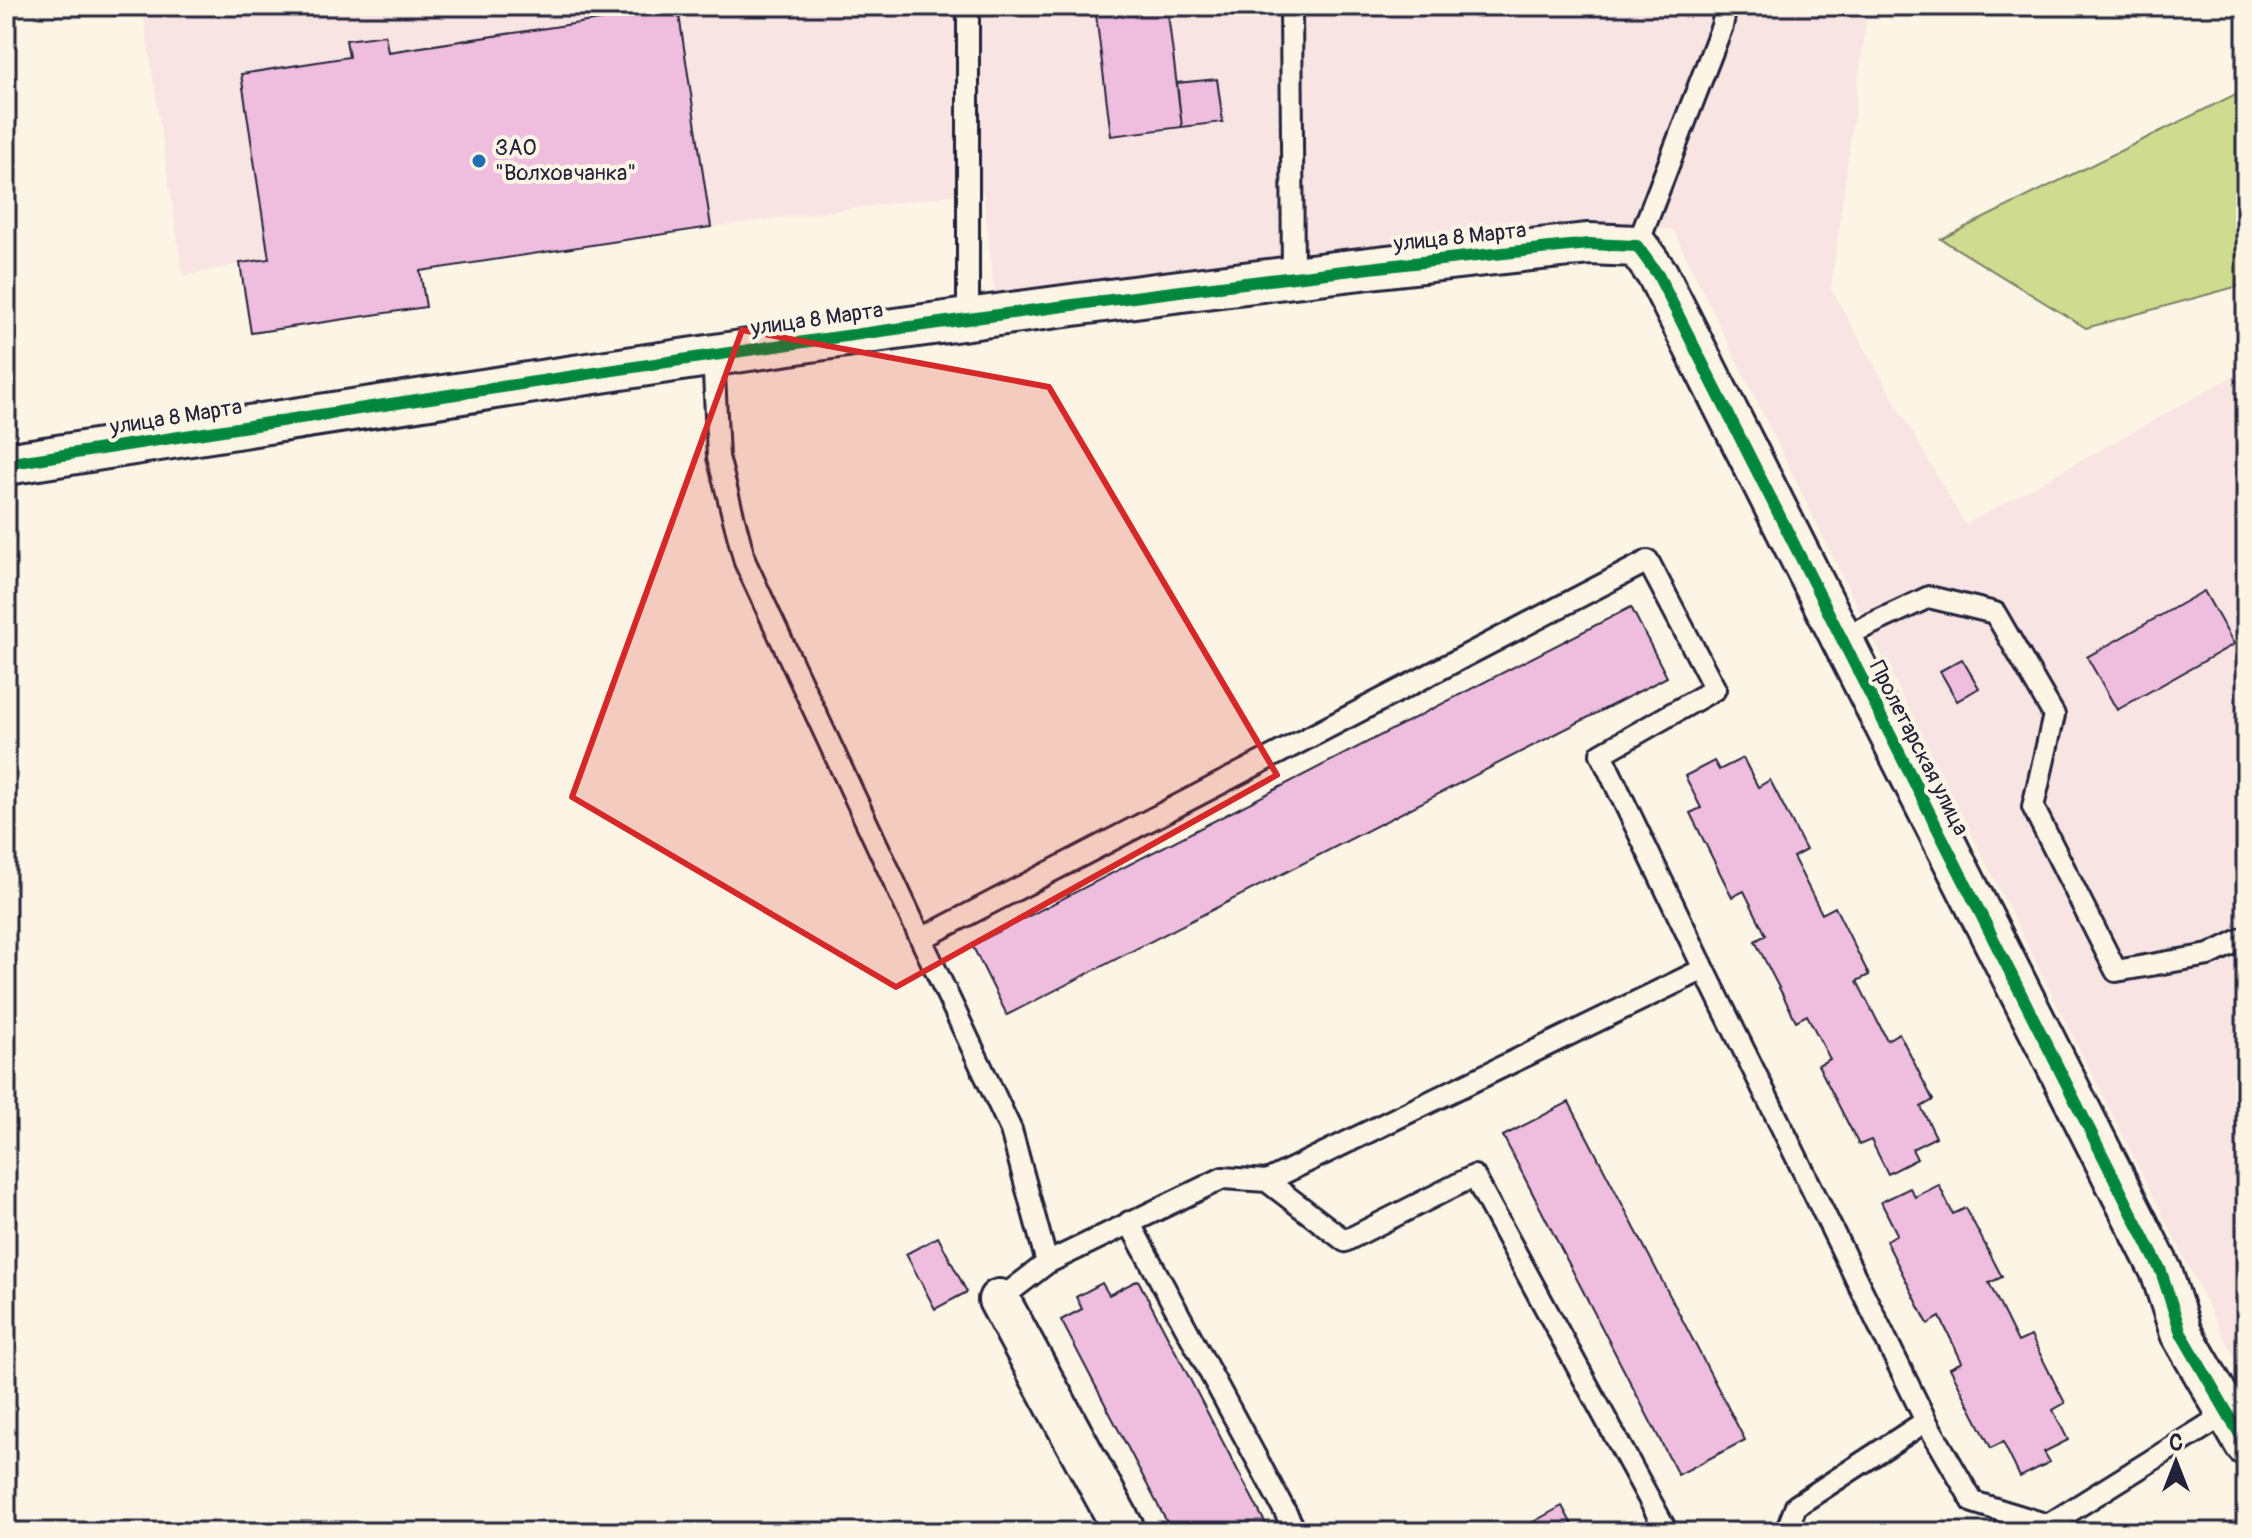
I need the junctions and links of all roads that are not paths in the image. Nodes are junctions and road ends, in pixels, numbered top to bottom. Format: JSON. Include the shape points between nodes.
{"nodes":[{"id":1,"x":968,"y":6,"type":"edge"},
{"id":2,"x":1291,"y":6,"type":"edge"},
{"id":3,"x":1726,"y":6,"type":"edge"},
{"id":4,"x":1637,"y":246,"type":"junction"},
{"id":5,"x":1293,"y":274,"type":"junction"},
{"id":6,"x":968,"y":318,"type":"junction"},
{"id":7,"x":713,"y":353,"type":"junction"},
{"id":8,"x":6,"y":464,"type":"edge"},
{"id":9,"x":1841,"y":638,"type":"junction"},
{"id":10,"x":2246,"y":937,"type":"edge"},
{"id":11,"x":921,"y":939,"type":"junction"},
{"id":12,"x":1704,"y":969,"type":"junction"},
{"id":13,"x":1267,"y":1181,"type":"junction"},
{"id":14,"x":1129,"y":1222,"type":"junction"},
{"id":15,"x":1047,"y":1263,"type":"junction"},
{"id":16,"x":999,"y":1300,"type":"joint"},
{"id":17,"x":1926,"y":1421,"type":"junction"},
{"id":18,"x":2237,"y":1429,"type":"edge"},
{"id":19,"x":1125,"y":1532,"type":"edge"},
{"id":20,"x":1296,"y":1532,"type":"edge"},
{"id":21,"x":1667,"y":1532,"type":"edge"},
{"id":22,"x":1786,"y":1532,"type":"edge"}],
"edges":[{"from":1,"to":6,"type":"lane"},
{"from":2,"to":5,"type":"lane"},
{"from":3,"to":4,"type":"lane"},
{"from":4,"to":5,"type":"street","name":"улица 8 Марта","via":[[1589,244]]},
{"from":4,"to":9,"type":"street","name":"Пролетарская улица","via":[[1658,275]]},
{"from":5,"to":6,"type":"street","name":"улица 8 Марта"},
{"from":6,"to":7,"type":"street","name":"улица 8 Марта"},
{"from":7,"to":8,"type":"street","name":"улица 8 Марта"},
{"from":7,"to":11,"type":"lane","via":[[718,457],[745,562]]},
{"from":9,"to":10,"type":"lane","via":[[1929,597],[1995,613],[2054,715],[2033,807],[2116,971],[2209,955]]},
{"from":9,"to":18,"type":"street","name":"Пролетарская улица","via":[[2161,1271],[2181,1333]]},
{"from":11,"to":12,"type":"lane","via":[[1648,561],[1715,689],[1601,754]]},
{"from":11,"to":15,"type":"lane","via":[[1011,1130]]},
{"from":12,"to":13,"type":"lane"},
{"from":12,"to":17,"type":"lane"},
{"from":13,"to":14,"type":"lane","via":[[1223,1178]]},
{"from":13,"to":21,"type":"lane","via":[[1345,1241],[1474,1176]]},
{"from":14,"to":15,"type":"lane"},
{"from":14,"to":20,"type":"lane"},
{"from":15,"to":16,"type":"lane"},
{"from":16,"to":19,"type":"street"},
{"from":17,"to":18,"type":"lane","via":[[1973,1502],[2048,1525]]},
{"from":17,"to":22,"type":"lane","via":[[1796,1506]]}]}
